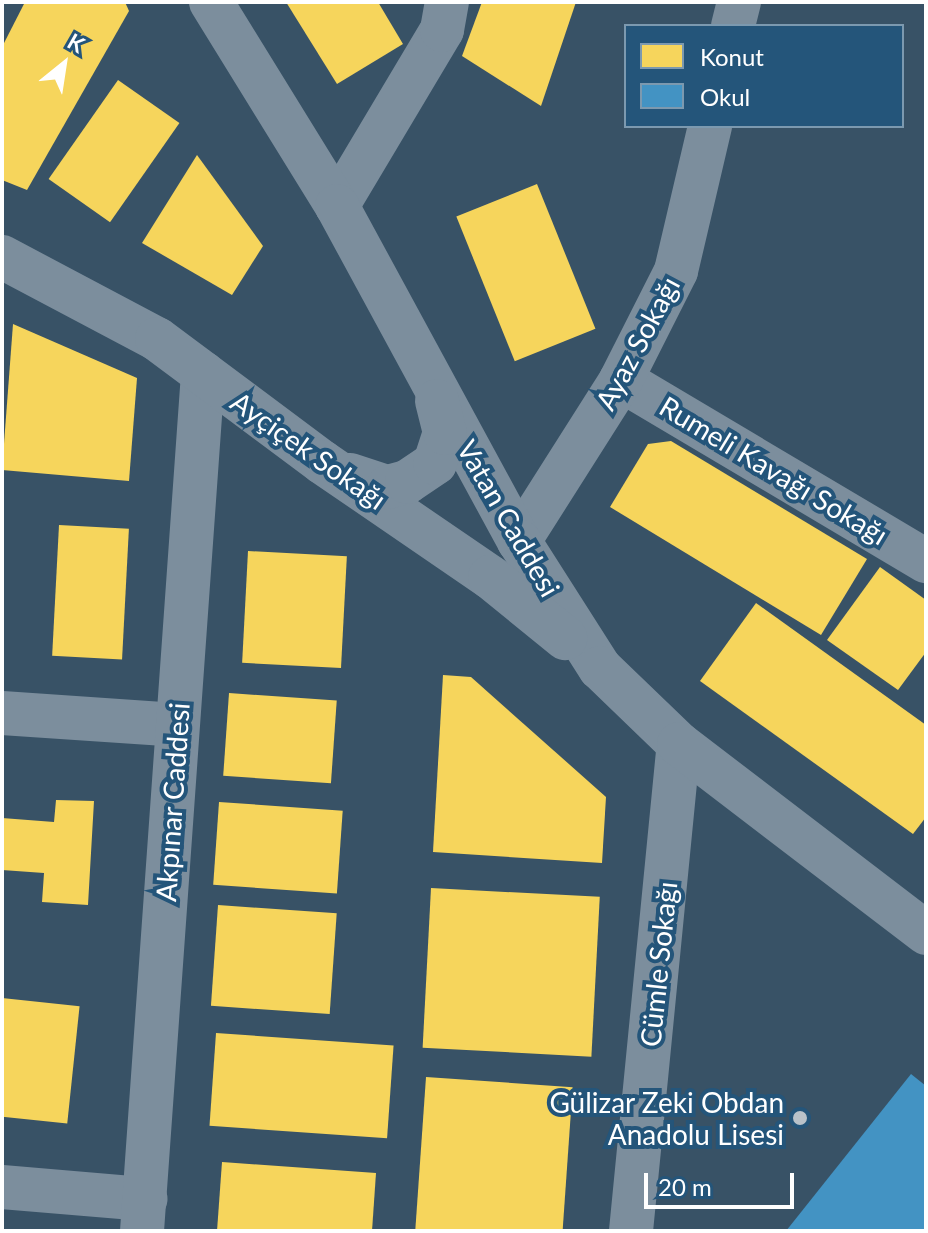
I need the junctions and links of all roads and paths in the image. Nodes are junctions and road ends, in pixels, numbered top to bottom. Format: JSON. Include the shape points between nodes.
{"nodes":[{"id":1,"x":211,"y":2,"type":"edge"},
{"id":2,"x":447,"y":2,"type":"edge"},
{"id":3,"x":739,"y":2,"type":"edge"},
{"id":4,"x":734,"y":24,"type":"edge"},
{"id":5,"x":710,"y":128,"type":"edge"},
{"id":6,"x":337,"y":206,"type":"junction"},
{"id":7,"x":2,"y":257,"type":"edge"},
{"id":8,"x":203,"y":373,"type":"junction"},
{"id":9,"x":430,"y":378,"type":"junction"},
{"id":10,"x":621,"y":380,"type":"junction"},
{"id":11,"x":322,"y":462,"type":"junction"},
{"id":12,"x":519,"y":541,"type":"junction"},
{"id":13,"x":926,"y":561,"type":"edge"},
{"id":14,"x":600,"y":668,"type":"junction"},
{"id":15,"x":2,"y":713,"type":"edge"},
{"id":16,"x":177,"y":725,"type":"junction"},
{"id":17,"x":679,"y":744,"type":"junction"},
{"id":18,"x":926,"y":933,"type":"edge"},
{"id":19,"x":2,"y":1187,"type":"edge"},
{"id":20,"x":144,"y":1215,"type":"edge"},
{"id":21,"x":631,"y":1231,"type":"edge"}],
"edges":[{"from":1,"to":6,"type":"street","name":"Vatan Caddesi"},
{"from":2,"to":6,"type":"street","via":[[442,30]]},
{"from":3,"to":4,"type":"street"},
{"from":5,"to":10,"type":"street","name":"Ayaz Sokağı","via":[[676,271]]},
{"from":6,"to":9,"type":"street","name":"Vatan Caddesi"},
{"from":7,"to":8,"type":"street","name":"Ayçiçek Sokağı","via":[[104,307]]},
{"from":8,"to":11,"type":"street","name":"Ayçiçek Sokağı"},
{"from":8,"to":16,"type":"street","name":"Akpınar Caddesi"},
{"from":9,"to":11,"type":"street","via":[[445,433],[435,463],[388,487]]},
{"from":9,"to":12,"type":"street","name":"Vatan Caddesi"},
{"from":10,"to":12,"type":"street","name":"Ayaz Sokağı"},
{"from":10,"to":13,"type":"street","name":"Rumeli Kavağı Sokağı"},
{"from":11,"to":14,"type":"street","name":"Ayçiçek Sokağı","via":[[490,577]]},
{"from":12,"to":14,"type":"street","name":"Vatan Caddesi"},
{"from":14,"to":17,"type":"street","name":"Vatan Caddesi"},
{"from":15,"to":16,"type":"street"},
{"from":16,"to":20,"type":"street","name":"Akpınar Caddesi"},
{"from":17,"to":18,"type":"street","name":"Vatan Caddesi"},
{"from":17,"to":21,"type":"street","name":"Cümle Sokağı"},
{"from":19,"to":20,"type":"street"}]}
